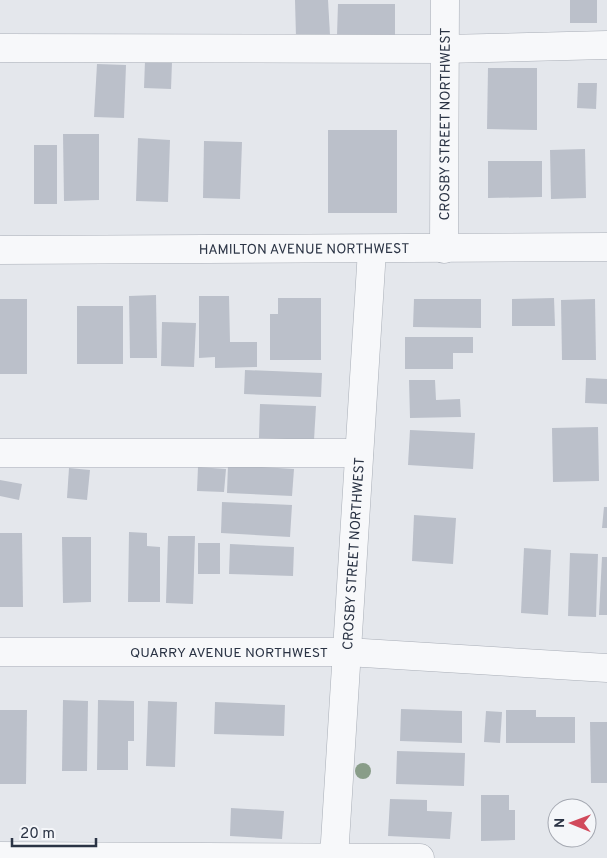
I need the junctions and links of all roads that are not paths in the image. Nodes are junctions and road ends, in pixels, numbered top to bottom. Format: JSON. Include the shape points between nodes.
{"nodes":[{"id":1,"x":445,"y":0,"type":"edge"},
{"id":2,"x":607,"y":45,"type":"edge"},
{"id":3,"x":0,"y":48,"type":"edge"},
{"id":4,"x":444,"y":48,"type":"junction"},
{"id":5,"x":607,"y":247,"type":"edge"},
{"id":6,"x":444,"y":249,"type":"junction"},
{"id":7,"x":0,"y":250,"type":"edge"},
{"id":8,"x":372,"y":250,"type":"junction"},
{"id":9,"x":0,"y":453,"type":"edge"},
{"id":10,"x":359,"y":453,"type":"junction"},
{"id":11,"x":0,"y":652,"type":"edge"},
{"id":12,"x":348,"y":652,"type":"junction"},
{"id":13,"x":607,"y":668,"type":"edge"},
{"id":14,"x":0,"y":856,"type":"edge"},
{"id":15,"x":334,"y":858,"type":"edge"},
{"id":16,"x":420,"y":858,"type":"edge"}],
"edges":[{"from":1,"to":4,"type":"street","name":"CROSBY STREET NORTHWEST"},
{"from":2,"to":4,"type":"street"},
{"from":3,"to":4,"type":"street"},
{"from":4,"to":6,"type":"street","name":"CROSBY STREET NORTHWEST"},
{"from":5,"to":6,"type":"street","name":"HAMILTON AVENUE NORTHWEST"},
{"from":6,"to":8,"type":"street","name":"HAMILTON AVENUE NORTHWEST"},
{"from":7,"to":8,"type":"street","name":"HAMILTON AVENUE NORTHWEST"},
{"from":8,"to":10,"type":"street","name":"CROSBY STREET NORTHWEST"},
{"from":9,"to":10,"type":"street"},
{"from":10,"to":12,"type":"street","name":"CROSBY STREET NORTHWEST"},
{"from":11,"to":12,"type":"street","name":"QUARRY AVENUE NORTHWEST"},
{"from":12,"to":13,"type":"street","name":"QUARRY AVENUE NORTHWEST"},
{"from":12,"to":15,"type":"street","name":"CROSBY STREET NORTHWEST"},
{"from":14,"to":15,"type":"street"},
{"from":15,"to":16,"type":"street"}]}
